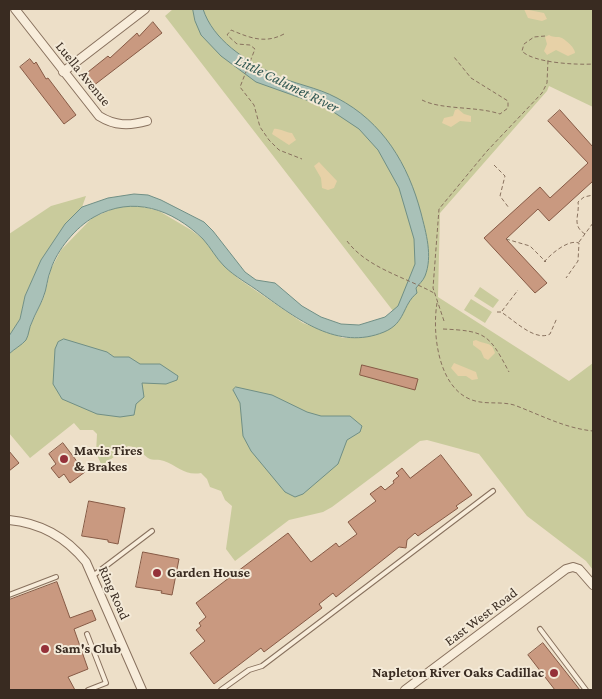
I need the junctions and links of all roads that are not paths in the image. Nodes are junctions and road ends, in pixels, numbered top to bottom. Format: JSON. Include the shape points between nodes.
{"nodes":[{"id":1,"x":15,"y":9,"type":"edge"},
{"id":2,"x":145,"y":9,"type":"edge"},
{"id":3,"x":63,"y":72,"type":"junction"},
{"id":4,"x":147,"y":121,"type":"dead end"},
{"id":5,"x":493,"y":491,"type":"dead end"},
{"id":6,"x":9,"y":520,"type":"edge"},
{"id":7,"x":152,"y":531,"type":"dead end"},
{"id":8,"x":94,"y":575,"type":"junction"},
{"id":9,"x":56,"y":577,"type":"dead end"},
{"id":10,"x":593,"y":586,"type":"edge"},
{"id":11,"x":9,"y":595,"type":"edge"},
{"id":12,"x":540,"y":629,"type":"dead end"},
{"id":13,"x":87,"y":634,"type":"dead end"},
{"id":14,"x":88,"y":690,"type":"edge"},
{"id":15,"x":142,"y":690,"type":"edge"},
{"id":16,"x":221,"y":690,"type":"edge"},
{"id":17,"x":405,"y":690,"type":"edge"},
{"id":18,"x":586,"y":690,"type":"edge"}],
"edges":[{"from":1,"to":3,"type":"street","name":"Luella Avenue"},
{"from":2,"to":3,"type":"street"},
{"from":3,"to":4,"type":"street","name":"Luella Avenue","via":[[92,110],[108,121],[124,125]]},
{"from":5,"to":16,"type":"lane","via":[[262,666],[248,670]]},
{"from":6,"to":8,"type":"street","name":"Ring Road","via":[[41,527],[61,537],[75,548]]},
{"from":7,"to":8,"type":"lane"},
{"from":8,"to":15,"type":"street","name":"Ring Road"},
{"from":9,"to":11,"type":"lane"},
{"from":10,"to":17,"type":"street","name":"East West Road","via":[[584,574],[573,567],[556,575]]},
{"from":12,"to":18,"type":"lane"},
{"from":13,"to":14,"type":"lane","via":[[106,683]]}]}
